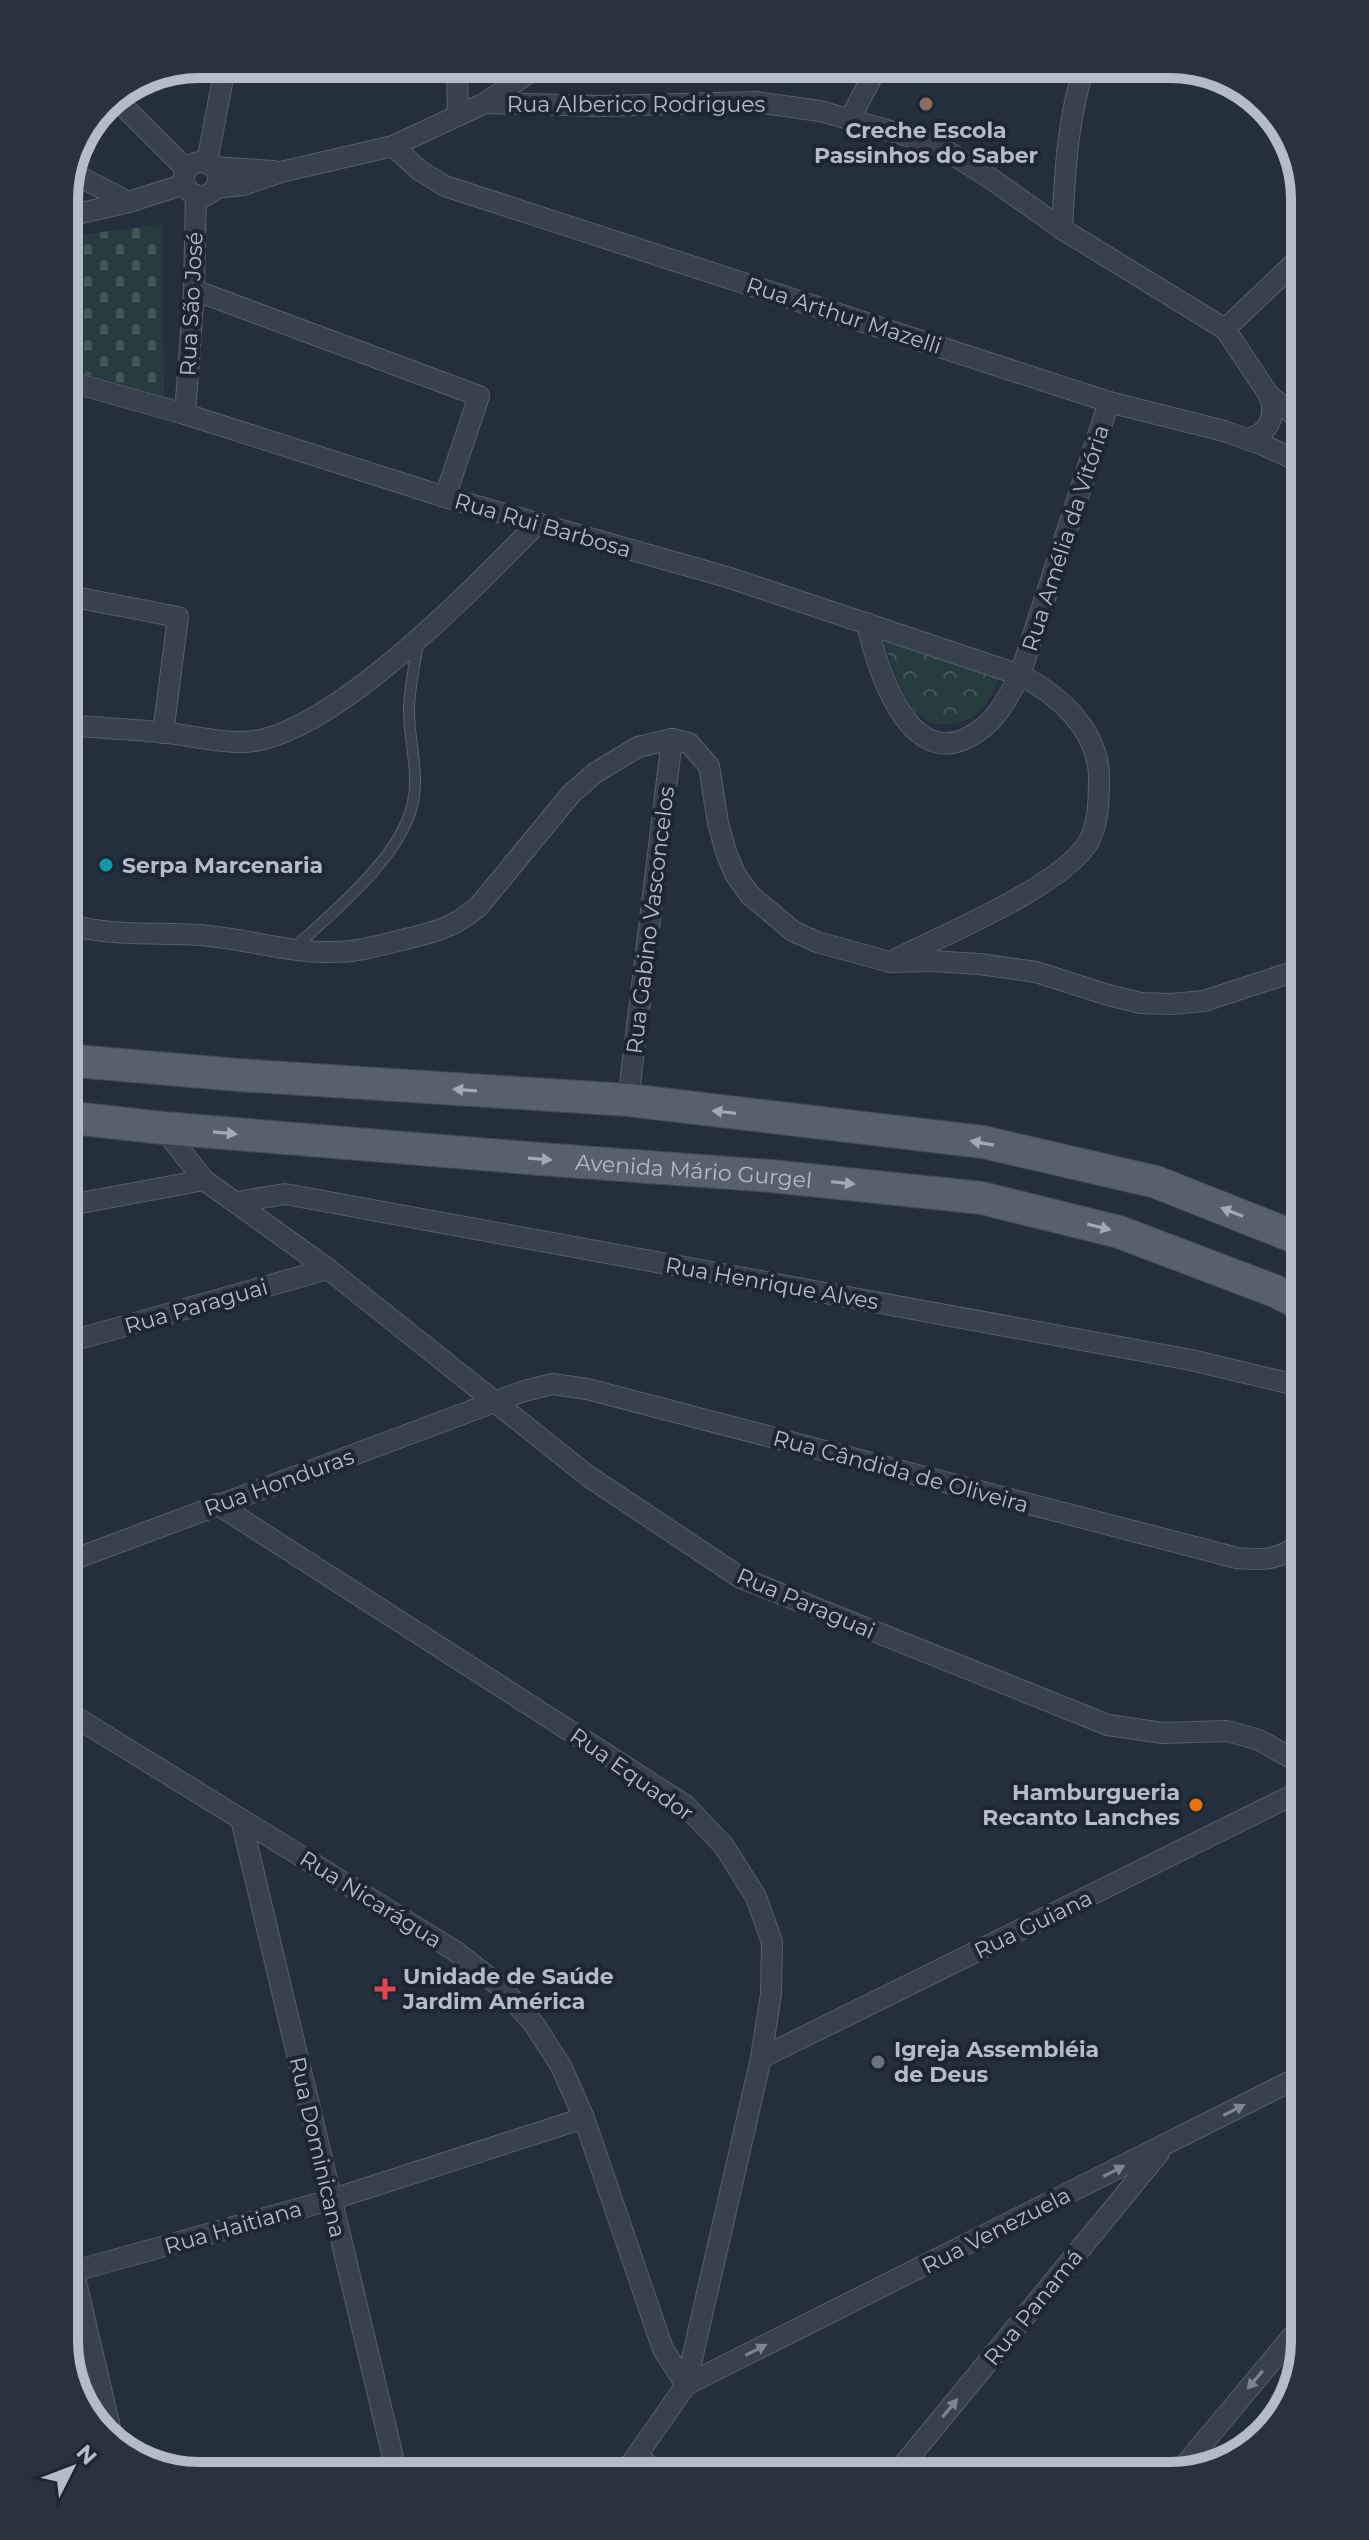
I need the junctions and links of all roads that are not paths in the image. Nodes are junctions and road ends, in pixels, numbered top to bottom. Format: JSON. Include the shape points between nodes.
{"nodes":[{"id":1,"x":223,"y":78,"type":"edge"},
{"id":2,"x":457,"y":78,"type":"edge"},
{"id":3,"x":521,"y":78,"type":"edge"},
{"id":4,"x":871,"y":78,"type":"edge"},
{"id":5,"x":1081,"y":78,"type":"edge"},
{"id":6,"x":485,"y":103,"type":"junction"},
{"id":7,"x":122,"y":107,"type":"edge"},
{"id":8,"x":458,"y":116,"type":"junction"},
{"id":9,"x":850,"y":119,"type":"junction"},
{"id":10,"x":393,"y":146,"type":"junction"},
{"id":11,"x":210,"y":165,"type":"junction"},
{"id":12,"x":281,"y":172,"type":"junction"},
{"id":13,"x":80,"y":177,"type":"edge"},
{"id":14,"x":189,"y":183,"type":"junction"},
{"id":15,"x":216,"y":188,"type":"junction"},
{"id":16,"x":129,"y":202,"type":"junction"},
{"id":17,"x":78,"y":214,"type":"edge"},
{"id":18,"x":1062,"y":229,"type":"junction"},
{"id":19,"x":1291,"y":266,"type":"edge"},
{"id":20,"x":194,"y":290,"type":"junction"},
{"id":21,"x":1225,"y":329,"type":"junction"},
{"id":22,"x":78,"y":384,"type":"edge"},
{"id":23,"x":1269,"y":395,"type":"junction"},
{"id":24,"x":1109,"y":402,"type":"junction"},
{"id":25,"x":1291,"y":413,"type":"edge"},
{"id":26,"x":185,"y":414,"type":"junction"},
{"id":27,"x":1247,"y":439,"type":"junction"},
{"id":28,"x":1291,"y":458,"type":"edge"},
{"id":29,"x":445,"y":497,"type":"junction"},
{"id":30,"x":537,"y":524,"type":"junction"},
{"id":31,"x":78,"y":598,"type":"edge"},
{"id":32,"x":867,"y":623,"type":"junction"},
{"id":33,"x":419,"y":639,"type":"junction"},
{"id":34,"x":1020,"y":675,"type":"junction"},
{"id":35,"x":78,"y":726,"type":"edge"},
{"id":36,"x":163,"y":733,"type":"junction"},
{"id":37,"x":672,"y":739,"type":"junction"},
{"id":38,"x":78,"y":927,"type":"edge"},
{"id":39,"x":292,"y":950,"type":"junction"},
{"id":40,"x":890,"y":962,"type":"junction"},
{"id":41,"x":1291,"y":973,"type":"edge"},
{"id":42,"x":78,"y":1061,"type":"edge"},
{"id":43,"x":628,"y":1100,"type":"junction"},
{"id":44,"x":78,"y":1119,"type":"edge"},
{"id":45,"x":163,"y":1128,"type":"junction"},
{"id":46,"x":204,"y":1180,"type":"junction"},
{"id":47,"x":238,"y":1202,"type":"junction"},
{"id":48,"x":78,"y":1203,"type":"edge"},
{"id":49,"x":1291,"y":1235,"type":"edge"},
{"id":50,"x":328,"y":1269,"type":"junction"},
{"id":51,"x":1291,"y":1299,"type":"edge"},
{"id":52,"x":78,"y":1339,"type":"edge"},
{"id":53,"x":1291,"y":1384,"type":"edge"},
{"id":54,"x":494,"y":1402,"type":"junction"},
{"id":55,"x":217,"y":1504,"type":"junction"},
{"id":56,"x":1291,"y":1551,"type":"edge"},
{"id":57,"x":78,"y":1558,"type":"edge"},
{"id":58,"x":78,"y":1719,"type":"edge"},
{"id":59,"x":1291,"y":1758,"type":"edge"},
{"id":60,"x":1291,"y":1796,"type":"edge"},
{"id":61,"x":241,"y":1819,"type":"junction"},
{"id":62,"x":761,"y":2058,"type":"junction"},
{"id":63,"x":1291,"y":2081,"type":"edge"},
{"id":64,"x":584,"y":2118,"type":"junction"},
{"id":65,"x":1165,"y":2145,"type":"junction"},
{"id":66,"x":330,"y":2200,"type":"junction"},
{"id":67,"x":78,"y":2270,"type":"edge"},
{"id":68,"x":78,"y":2306,"type":"edge"},
{"id":69,"x":1291,"y":2338,"type":"edge"},
{"id":70,"x":686,"y":2385,"type":"junction"},
{"id":71,"x":108,"y":2420,"type":"edge"},
{"id":72,"x":1189,"y":2460,"type":"edge"},
{"id":73,"x":394,"y":2462,"type":"edge"},
{"id":74,"x":632,"y":2462,"type":"edge"},
{"id":75,"x":906,"y":2462,"type":"edge"}],
"edges":[{"from":1,"to":11,"type":"street"},
{"from":2,"to":8,"type":"street"},
{"from":3,"to":6,"type":"street"},
{"from":4,"to":9,"type":"street"},
{"from":5,"to":18,"type":"street","via":[[1067,154]]},
{"from":6,"to":8,"type":"street"},
{"from":6,"to":9,"type":"street","name":"Rua Alberico Rodrigues","via":[[756,102]]},
{"from":7,"to":14,"type":"street"},
{"from":8,"to":10,"type":"street"},
{"from":9,"to":18,"type":"street","name":"Rua Alberico Rodrigues","via":[[936,144]]},
{"from":10,"to":12,"type":"street"},
{"from":10,"to":24,"type":"street","name":"Rua Arthur Mazelli","via":[[445,186]]},
{"from":11,"to":12,"type":"street"},
{"from":11,"to":14,"type":"street","via":[[193,164]]},
{"from":11,"to":15,"type":"street","via":[[218,173]]},
{"from":12,"to":15,"type":"street"},
{"from":13,"to":16,"type":"street"},
{"from":14,"to":15,"type":"street","via":[[211,193]]},
{"from":14,"to":16,"type":"street"},
{"from":14,"to":20,"type":"street","name":"Rua São José"},
{"from":16,"to":17,"type":"street"},
{"from":18,"to":21,"type":"street","name":"Rua Alberico Rodrigues"},
{"from":19,"to":21,"type":"street"},
{"from":20,"to":26,"type":"street","name":"Rua São José"},
{"from":20,"to":29,"type":"street","via":[[479,396]]},
{"from":21,"to":23,"type":"street","name":"Rua Alberico Rodrigues"},
{"from":22,"to":26,"type":"street","name":"Rua Rui Barbosa"},
{"from":23,"to":25,"type":"street","name":"Rua Alberico Rodrigues"},
{"from":23,"to":27,"type":"street","via":[[1270,423]]},
{"from":24,"to":27,"type":"street","name":"Rua Arthur Mazelli"},
{"from":24,"to":34,"type":"street","name":"Rua Amélia da Vitória"},
{"from":26,"to":29,"type":"street","name":"Rua Rui Barbosa"},
{"from":27,"to":28,"type":"street","name":"Rua Arthur Mazelli"},
{"from":29,"to":30,"type":"street","name":"Rua Rui Barbosa"},
{"from":30,"to":32,"type":"street","name":"Rua Rui Barbosa"},
{"from":30,"to":33,"type":"street"},
{"from":31,"to":36,"type":"street","via":[[178,617]]},
{"from":32,"to":34,"type":"street","name":"Rua Rui Barbosa"},
{"from":32,"to":34,"type":"street","name":"Rua Amélia da Vitória","via":[[894,700],[928,739],[946,745],[973,735],[998,712]]},
{"from":33,"to":36,"type":"street","via":[[342,699],[291,730],[242,742]]},
{"from":33,"to":39,"type":"lane","via":[[409,710],[414,798],[407,818],[375,868]]},
{"from":34,"to":40,"type":"street","name":"Rua Rui Barbosa","via":[[1071,713],[1095,749],[1099,795],[1089,840],[1045,882]]},
{"from":35,"to":36,"type":"street"},
{"from":37,"to":39,"type":"street","via":[[638,747],[595,773],[459,923],[372,947]]},
{"from":37,"to":40,"type":"street","via":[[689,743],[709,766],[726,852],[750,895],[793,931]]},
{"from":37,"to":43,"type":"street","name":"Rua Gabino Vasconcelos"},
{"from":38,"to":39,"type":"street","via":[[214,936]]},
{"from":40,"to":41,"type":"street","via":[[1010,967],[1130,1000],[1170,1004],[1204,1001]]},
{"from":43,"to":42,"type":"main road","one_way":true},
{"from":49,"to":43,"type":"main road","one_way":true,"via":[[1156,1182],[983,1142]]},
{"from":44,"to":45,"type":"main road","name":"Avenida Mário Gurgel"},
{"from":45,"to":46,"type":"street","name":"Rua Paraguai"},
{"from":45,"to":51,"type":"main road","name":"Avenida Mário Gurgel","one_way":true,"via":[[982,1198],[1119,1232]]},
{"from":46,"to":47,"type":"street","name":"Rua Paraguai"},
{"from":46,"to":48,"type":"street"},
{"from":47,"to":50,"type":"street","name":"Rua Paraguai"},
{"from":47,"to":53,"type":"street","name":"Rua Henrique Alves","via":[[285,1194],[1191,1360]]},
{"from":50,"to":52,"type":"street","name":"Rua Paraguai"},
{"from":50,"to":54,"type":"street","name":"Rua Paraguai"},
{"from":54,"to":55,"type":"street","name":"Rua Honduras"},
{"from":54,"to":56,"type":"street","name":"Rua Cândida de Oliveira","via":[[553,1384],[587,1389],[1237,1558],[1262,1560]]},
{"from":54,"to":59,"type":"street","name":"Rua Paraguai","via":[[588,1476],[741,1578],[1108,1725],[1163,1733],[1227,1731],[1259,1740]]},
{"from":55,"to":57,"type":"street","name":"Rua Honduras"},
{"from":55,"to":62,"type":"street","name":"Rua Equador","via":[[685,1805],[724,1846],[756,1897],[772,1942]]},
{"from":58,"to":61,"type":"street","name":"Rua Nicarágua"},
{"from":60,"to":62,"type":"street","name":"Rua Guiana"},
{"from":61,"to":64,"type":"street","name":"Rua Nicarágua","via":[[455,1951],[502,1988],[561,2066]]},
{"from":61,"to":66,"type":"street","name":"Rua Dominicana"},
{"from":62,"to":70,"type":"street","name":"Rua Equador"},
{"from":65,"to":63,"type":"street","name":"Rua Venezuela","one_way":true},
{"from":64,"to":66,"type":"street","name":"Rua Haitiana"},
{"from":64,"to":70,"type":"street","name":"Rua Nicarágua","via":[[663,2349]]},
{"from":70,"to":65,"type":"street","name":"Rua Venezuela","one_way":true},
{"from":75,"to":65,"type":"street","name":"Rua Panamá","one_way":true},
{"from":66,"to":67,"type":"street","name":"Rua Haitiana"},
{"from":66,"to":73,"type":"street","name":"Rua Dominicana"},
{"from":68,"to":71,"type":"street"},
{"from":69,"to":72,"type":"street","one_way":true},
{"from":70,"to":74,"type":"street","name":"Rua Equador"}]}
